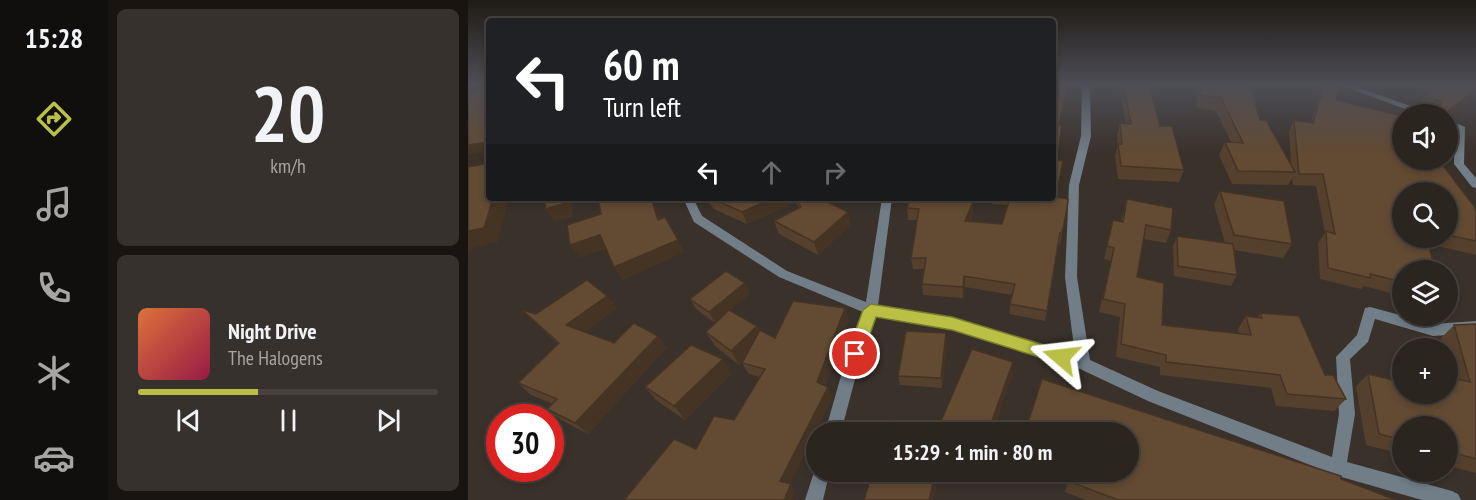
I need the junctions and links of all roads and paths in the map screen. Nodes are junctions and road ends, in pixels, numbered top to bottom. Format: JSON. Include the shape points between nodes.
{"nodes":[{"id":1,"x":1086,"y":107,"type":"edge"},
{"id":2,"x":1458,"y":126,"type":"edge"},
{"id":3,"x":1476,"y":185,"type":"edge"},
{"id":4,"x":689,"y":201,"type":"edge"},
{"id":5,"x":887,"y":201,"type":"edge"},
{"id":6,"x":871,"y":310,"type":"junction"},
{"id":7,"x":1476,"y":327,"type":"edge"},
{"id":8,"x":1083,"y":364,"type":"junction"},
{"id":9,"x":836,"y":422,"type":"edge"},
{"id":10,"x":1338,"y":468,"type":"junction"},
{"id":11,"x":819,"y":482,"type":"edge"},
{"id":12,"x":814,"y":500,"type":"edge"},
{"id":13,"x":1452,"y":500,"type":"edge"}],
"edges":[{"from":1,"to":8,"type":"street","via":[[1086,136],[1074,185],[1071,277]]},
{"from":2,"to":3,"type":"street","via":[[1459,164]]},
{"from":4,"to":6,"type":"street","via":[[698,219],[783,274]]},
{"from":5,"to":6,"type":"street"},
{"from":6,"to":8,"type":"street","via":[[952,324]]},
{"from":6,"to":9,"type":"street","via":[[860,334]]},
{"from":7,"to":10,"type":"street","via":[[1433,330],[1370,312],[1363,338],[1343,357],[1347,414]]},
{"from":8,"to":10,"type":"street","via":[[1153,396]]},
{"from":10,"to":13,"type":"street"},
{"from":11,"to":12,"type":"street"}]}
